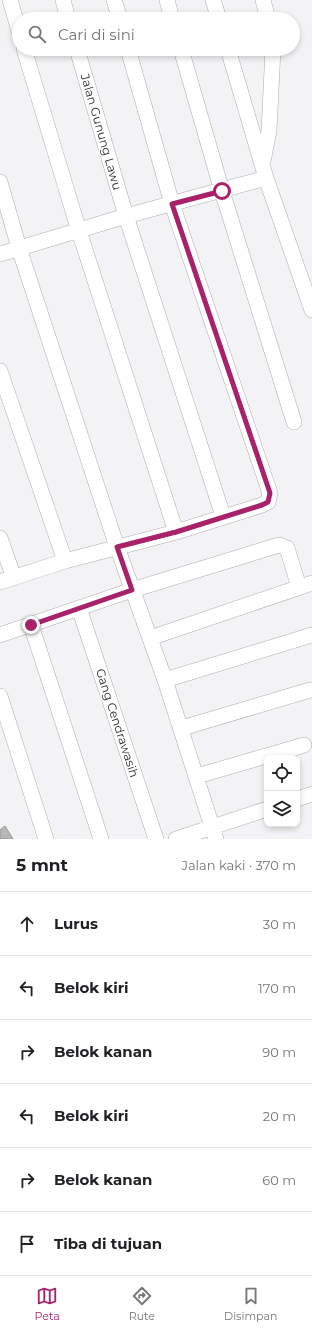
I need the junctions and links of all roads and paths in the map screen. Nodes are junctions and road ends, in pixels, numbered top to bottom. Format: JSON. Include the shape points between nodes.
{"nodes":[{"id":1,"x":10,"y":0,"type":"edge"},
{"id":2,"x":63,"y":0,"type":"edge"},
{"id":3,"x":114,"y":0,"type":"edge"},
{"id":4,"x":167,"y":0,"type":"edge"},
{"id":5,"x":213,"y":0,"type":"edge"},
{"id":6,"x":263,"y":0,"type":"edge"},
{"id":7,"x":13,"y":12,"type":"edge"},
{"id":8,"x":66,"y":12,"type":"edge"},
{"id":9,"x":118,"y":12,"type":"edge"},
{"id":10,"x":170,"y":12,"type":"edge"},
{"id":11,"x":217,"y":12,"type":"edge"},
{"id":12,"x":266,"y":12,"type":"edge"},
{"id":13,"x":26,"y":56,"type":"edge"},
{"id":14,"x":79,"y":56,"type":"edge"},
{"id":15,"x":130,"y":56,"type":"edge"},
{"id":16,"x":183,"y":56,"type":"edge"},
{"id":17,"x":230,"y":56,"type":"edge"},
{"id":18,"x":273,"y":56,"type":"edge"},
{"id":19,"x":262,"y":162,"type":"junction"},
{"id":20,"x":266,"y":178,"type":"junction"},
{"id":21,"x":0,"y":182,"type":"edge"},
{"id":22,"x":222,"y":191,"type":"junction"},
{"id":23,"x":172,"y":204,"type":"junction"},
{"id":24,"x":126,"y":216,"type":"junction"},
{"id":25,"x":79,"y":231,"type":"junction"},
{"id":26,"x":19,"y":248,"type":"junction"},
{"id":27,"x":0,"y":254,"type":"edge"},
{"id":28,"x":312,"y":310,"type":"edge"},
{"id":29,"x":0,"y":371,"type":"edge"},
{"id":30,"x":294,"y":422,"type":"dead end"},
{"id":31,"x":223,"y":516,"type":"junction"},
{"id":32,"x":176,"y":532,"type":"junction"},
{"id":33,"x":0,"y":538,"type":"edge"},
{"id":34,"x":117,"y":547,"type":"junction"},
{"id":35,"x":65,"y":561,"type":"junction"},
{"id":36,"x":7,"y":580,"type":"edge"},
{"id":37,"x":306,"y":585,"type":"edge"},
{"id":38,"x":132,"y":590,"type":"junction"},
{"id":39,"x":79,"y":608,"type":"junction"},
{"id":40,"x":31,"y":625,"type":"junction"},
{"id":41,"x":0,"y":635,"type":"edge"},
{"id":42,"x":312,"y":635,"type":"edge"},
{"id":43,"x":150,"y":638,"type":"junction"},
{"id":44,"x":165,"y":680,"type":"junction"},
{"id":45,"x":310,"y":690,"type":"dead end"},
{"id":46,"x":0,"y":696,"type":"edge"},
{"id":47,"x":182,"y":728,"type":"junction"},
{"id":48,"x":304,"y":745,"type":"dead end"},
{"id":49,"x":197,"y":776,"type":"junction"},
{"id":50,"x":312,"y":794,"type":"edge"},
{"id":51,"x":300,"y":798,"type":"edge"},
{"id":52,"x":264,"y":810,"type":"edge"},
{"id":53,"x":214,"y":833,"type":"edge"},
{"id":54,"x":46,"y":839,"type":"edge"},
{"id":55,"x":101,"y":839,"type":"edge"},
{"id":56,"x":156,"y":839,"type":"edge"},
{"id":57,"x":176,"y":839,"type":"edge"}],
"edges":[{"from":1,"to":7,"type":"street"},
{"from":2,"to":8,"type":"street"},
{"from":3,"to":9,"type":"street"},
{"from":4,"to":10,"type":"street"},
{"from":5,"to":11,"type":"street"},
{"from":6,"to":12,"type":"street"},
{"from":13,"to":25,"type":"street"},
{"from":14,"to":24,"type":"street","name":"Jalan Gunung Lawu"},
{"from":15,"to":23,"type":"street"},
{"from":16,"to":22,"type":"street"},
{"from":17,"to":19,"type":"street"},
{"from":18,"to":19,"type":"street","via":[[269,131]]},
{"from":19,"to":20,"type":"street"},
{"from":20,"to":22,"type":"street"},
{"from":20,"to":28,"type":"street"},
{"from":21,"to":26,"type":"street"},
{"from":22,"to":23,"type":"street"},
{"from":22,"to":30,"type":"street"},
{"from":23,"to":24,"type":"street"},
{"from":23,"to":31,"type":"street","via":[[270,493],[268,502],[262,505]]},
{"from":24,"to":25,"type":"street"},
{"from":24,"to":31,"type":"street","name":"Jalan Gunung Lawu"},
{"from":25,"to":26,"type":"street"},
{"from":25,"to":32,"type":"street"},
{"from":26,"to":27,"type":"street"},
{"from":26,"to":34,"type":"street"},
{"from":29,"to":35,"type":"street"},
{"from":31,"to":32,"type":"street"},
{"from":32,"to":34,"type":"street"},
{"from":33,"to":36,"type":"street"},
{"from":34,"to":35,"type":"street"},
{"from":34,"to":38,"type":"street"},
{"from":35,"to":36,"type":"street"},
{"from":37,"to":38,"type":"street","via":[[287,548],[282,545]]},
{"from":37,"to":43,"type":"street"},
{"from":38,"to":39,"type":"street"},
{"from":38,"to":43,"type":"street"},
{"from":39,"to":40,"type":"street"},
{"from":39,"to":56,"type":"street","name":"Gang Cendrawasih"},
{"from":40,"to":41,"type":"street"},
{"from":40,"to":55,"type":"street"},
{"from":42,"to":44,"type":"street"},
{"from":43,"to":44,"type":"street"},
{"from":44,"to":47,"type":"street"},
{"from":45,"to":47,"type":"street"},
{"from":46,"to":54,"type":"street"},
{"from":47,"to":49,"type":"street"},
{"from":48,"to":49,"type":"street"},
{"from":49,"to":53,"type":"street"},
{"from":50,"to":51,"type":"street"},
{"from":52,"to":53,"type":"street"},
{"from":53,"to":57,"type":"street"}]}
